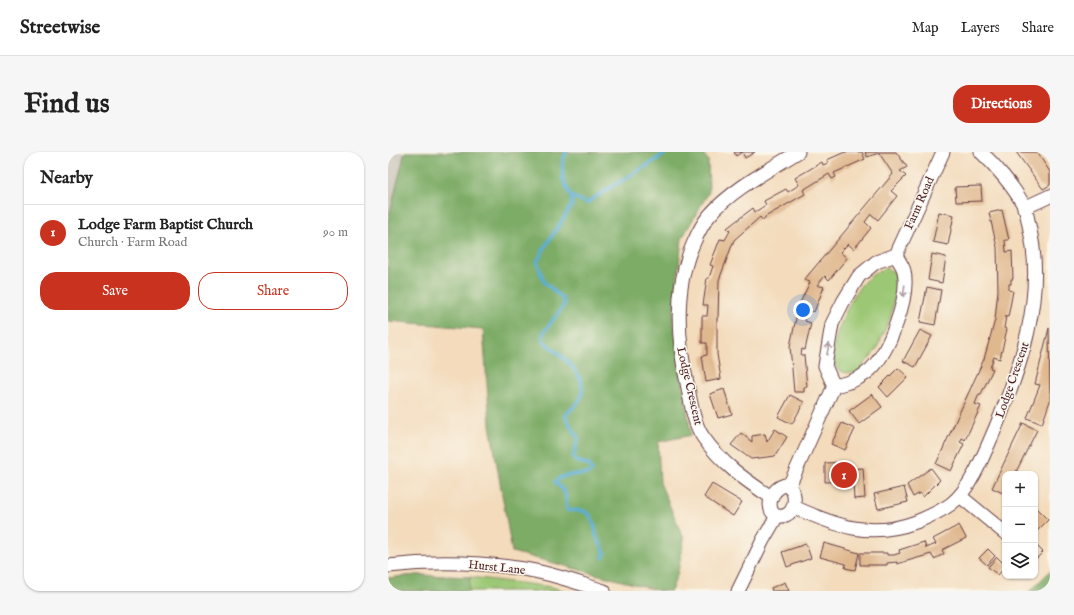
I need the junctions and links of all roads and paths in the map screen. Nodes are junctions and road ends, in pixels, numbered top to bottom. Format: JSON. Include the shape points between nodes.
{"nodes":[{"id":1,"x":798,"y":152,"type":"edge"},
{"id":2,"x":942,"y":152,"type":"edge"},
{"id":3,"x":981,"y":152,"type":"edge"},
{"id":4,"x":1050,"y":196,"type":"edge"},
{"id":5,"x":1024,"y":208,"type":"junction"},
{"id":6,"x":896,"y":255,"type":"junction"},
{"id":7,"x":834,"y":386,"type":"junction"},
{"id":8,"x":789,"y":486,"type":"junction"},
{"id":9,"x":960,"y":496,"type":"junction"},
{"id":10,"x":771,"y":497,"type":"junction"},
{"id":11,"x":794,"y":506,"type":"junction"},
{"id":12,"x":777,"y":516,"type":"junction"},
{"id":13,"x":1002,"y":531,"type":"edge"},
{"id":14,"x":388,"y":566,"type":"edge"},
{"id":15,"x":604,"y":591,"type":"edge"},
{"id":16,"x":738,"y":591,"type":"edge"}],
"edges":[{"from":1,"to":10,"type":"street","name":"Lodge Crescent","via":[[750,182],[709,216],[688,255],[682,278],[678,317],[681,358],[702,436],[728,466]]},
{"from":2,"to":6,"type":"street","name":"Farm Road"},
{"from":3,"to":5,"type":"street","name":"Lodge Crescent","via":[[1002,174]]},
{"from":4,"to":5,"type":"street"},
{"from":5,"to":9,"type":"street","name":"Lodge Crescent","via":[[1033,242],[1035,286],[1028,334],[1003,409],[983,456]]},
{"from":7,"to":6,"type":"street","one_way":true,"via":[[824,366],[832,324],[859,276],[876,262]]},
{"from":6,"to":7,"type":"street","one_way":true,"via":[[904,270],[905,289],[900,314],[884,351],[870,370],[854,381]]},
{"from":7,"to":8,"type":"street"},
{"from":8,"to":10,"type":"street","via":[[780,486]]},
{"from":8,"to":11,"type":"street","via":[[794,494]]},
{"from":9,"to":11,"type":"street","name":"Lodge Crescent","via":[[937,513],[888,530],[868,530],[828,522]]},
{"from":9,"to":13,"type":"street"},
{"from":10,"to":12,"type":"street","via":[[771,509]]},
{"from":11,"to":12,"type":"street","via":[[788,514]]},
{"from":12,"to":16,"type":"street"},
{"from":14,"to":15,"type":"street","name":"Hurst Lane","via":[[470,564],[525,569]]}]}
